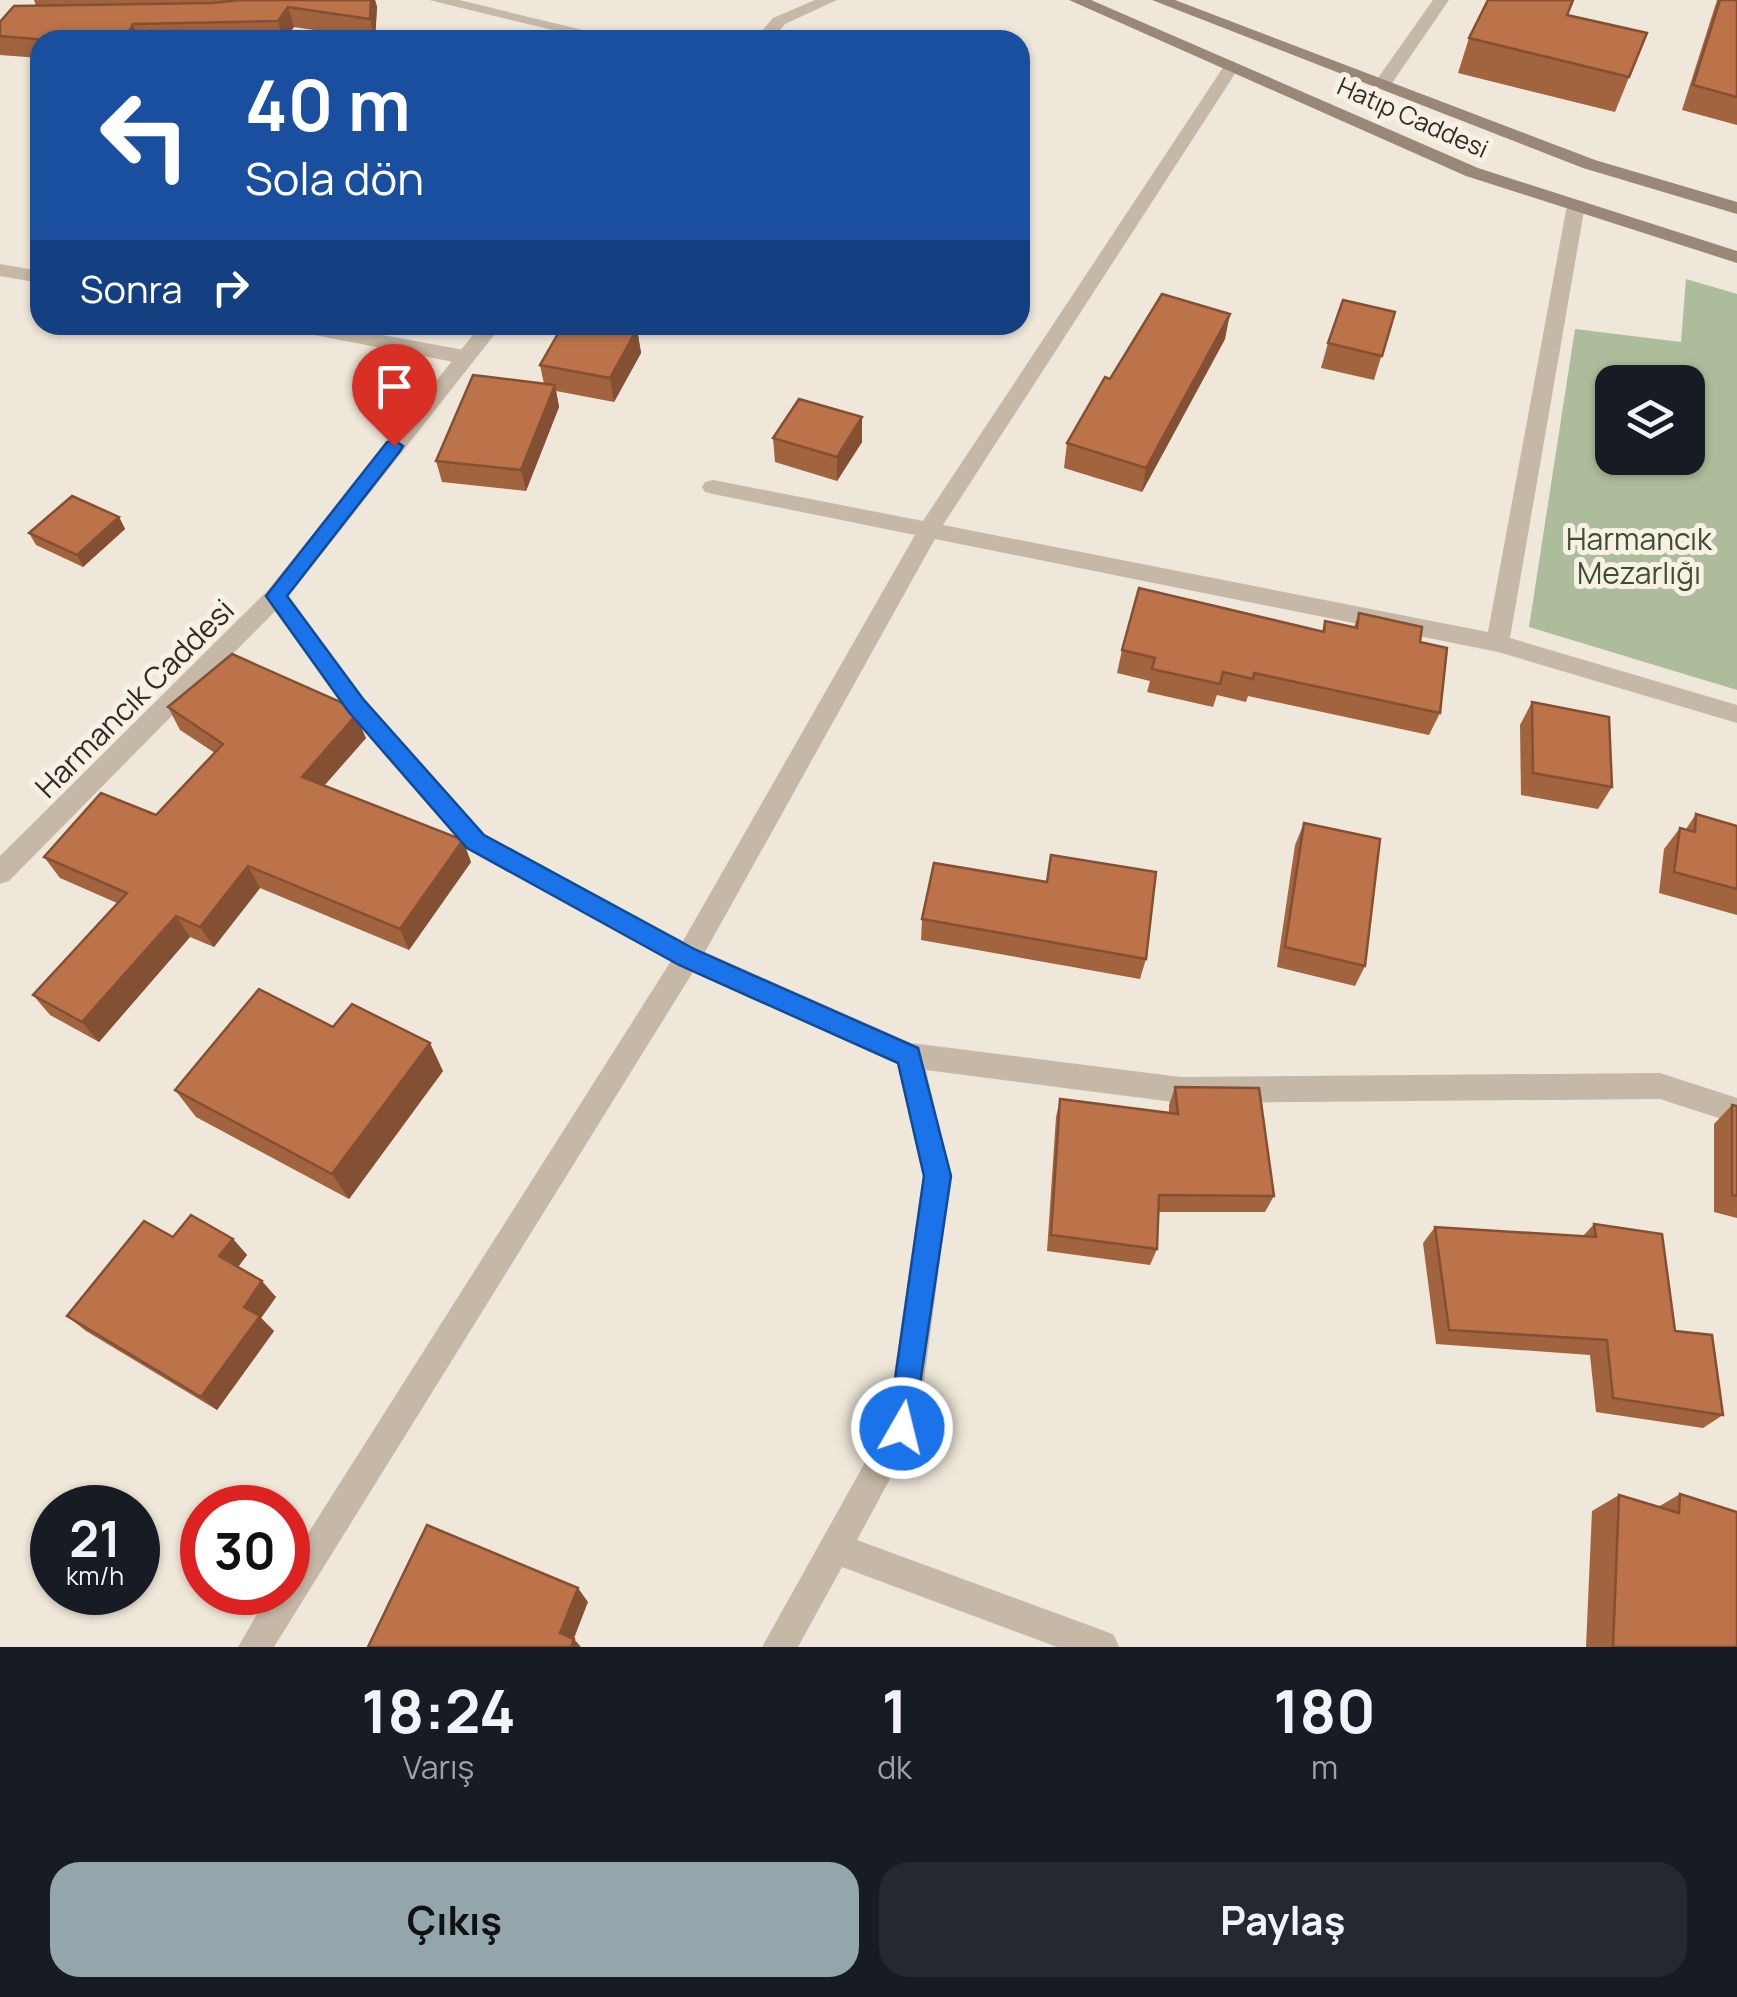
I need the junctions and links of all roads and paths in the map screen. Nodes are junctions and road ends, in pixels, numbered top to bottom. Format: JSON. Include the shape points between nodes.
{"nodes":[{"id":1,"x":437,"y":0,"type":"edge"},
{"id":2,"x":780,"y":0,"type":"edge"},
{"id":3,"x":830,"y":0,"type":"edge"},
{"id":4,"x":1077,"y":0,"type":"edge"},
{"id":5,"x":1160,"y":0,"type":"edge"},
{"id":6,"x":1440,"y":0,"type":"edge"},
{"id":7,"x":779,"y":21,"type":"junction"},
{"id":8,"x":571,"y":30,"type":"edge"},
{"id":9,"x":771,"y":30,"type":"edge"},
{"id":10,"x":1232,"y":66,"type":"junction"},
{"id":11,"x":1382,"y":85,"type":"junction"},
{"id":12,"x":1576,"y":205,"type":"junction"},
{"id":13,"x":1737,"y":208,"type":"edge"},
{"id":14,"x":1737,"y":257,"type":"edge"},
{"id":15,"x":3,"y":272,"type":"edge"},
{"id":16,"x":30,"y":276,"type":"edge"},
{"id":17,"x":347,"y":335,"type":"edge"},
{"id":18,"x":483,"y":335,"type":"edge"},
{"id":19,"x":464,"y":357,"type":"junction"},
{"id":20,"x":714,"y":487,"type":"dead end"},
{"id":21,"x":928,"y":531,"type":"junction"},
{"id":22,"x":276,"y":596,"type":"junction"},
{"id":23,"x":1498,"y":643,"type":"junction"},
{"id":24,"x":1737,"y":714,"type":"edge"},
{"id":25,"x":0,"y":873,"type":"edge"},
{"id":26,"x":688,"y":957,"type":"junction"},
{"id":27,"x":909,"y":1056,"type":"junction"},
{"id":28,"x":1737,"y":1111,"type":"edge"},
{"id":29,"x":835,"y":1548,"type":"junction"},
{"id":30,"x":255,"y":1647,"type":"edge"},
{"id":31,"x":779,"y":1647,"type":"edge"},
{"id":32,"x":1102,"y":1647,"type":"edge"}],
"edges":[{"from":1,"to":8,"type":"street"},
{"from":2,"to":7,"type":"street"},
{"from":3,"to":7,"type":"street"},
{"from":4,"to":10,"type":"main road","name":"Hatıp Caddesi"},
{"from":5,"to":11,"type":"main road","name":"Hatıp Caddesi"},
{"from":6,"to":11,"type":"street"},
{"from":7,"to":9,"type":"street"},
{"from":10,"to":12,"type":"main road","name":"Hatıp Caddesi","via":[[1472,172]]},
{"from":10,"to":21,"type":"street"},
{"from":11,"to":13,"type":"main road","name":"Hatıp Caddesi","via":[[1588,164]]},
{"from":12,"to":14,"type":"main road","name":"Hatıp Caddesi"},
{"from":12,"to":23,"type":"street"},
{"from":15,"to":16,"type":"street"},
{"from":17,"to":19,"type":"street"},
{"from":18,"to":19,"type":"street","name":"Harmancık Caddesi"},
{"from":19,"to":22,"type":"street","name":"Harmancık Caddesi"},
{"from":20,"to":21,"type":"street"},
{"from":21,"to":23,"type":"street"},
{"from":21,"to":26,"type":"street"},
{"from":22,"to":25,"type":"street","name":"Harmancık Caddesi"},
{"from":22,"to":26,"type":"street","via":[[356,705],[476,842]]},
{"from":23,"to":24,"type":"street"},
{"from":26,"to":27,"type":"street"},
{"from":26,"to":30,"type":"street"},
{"from":27,"to":28,"type":"street","via":[[1181,1090],[1660,1086]]},
{"from":27,"to":29,"type":"street","via":[[938,1176],[902,1428]]},
{"from":29,"to":31,"type":"street"},
{"from":29,"to":32,"type":"street"}]}
